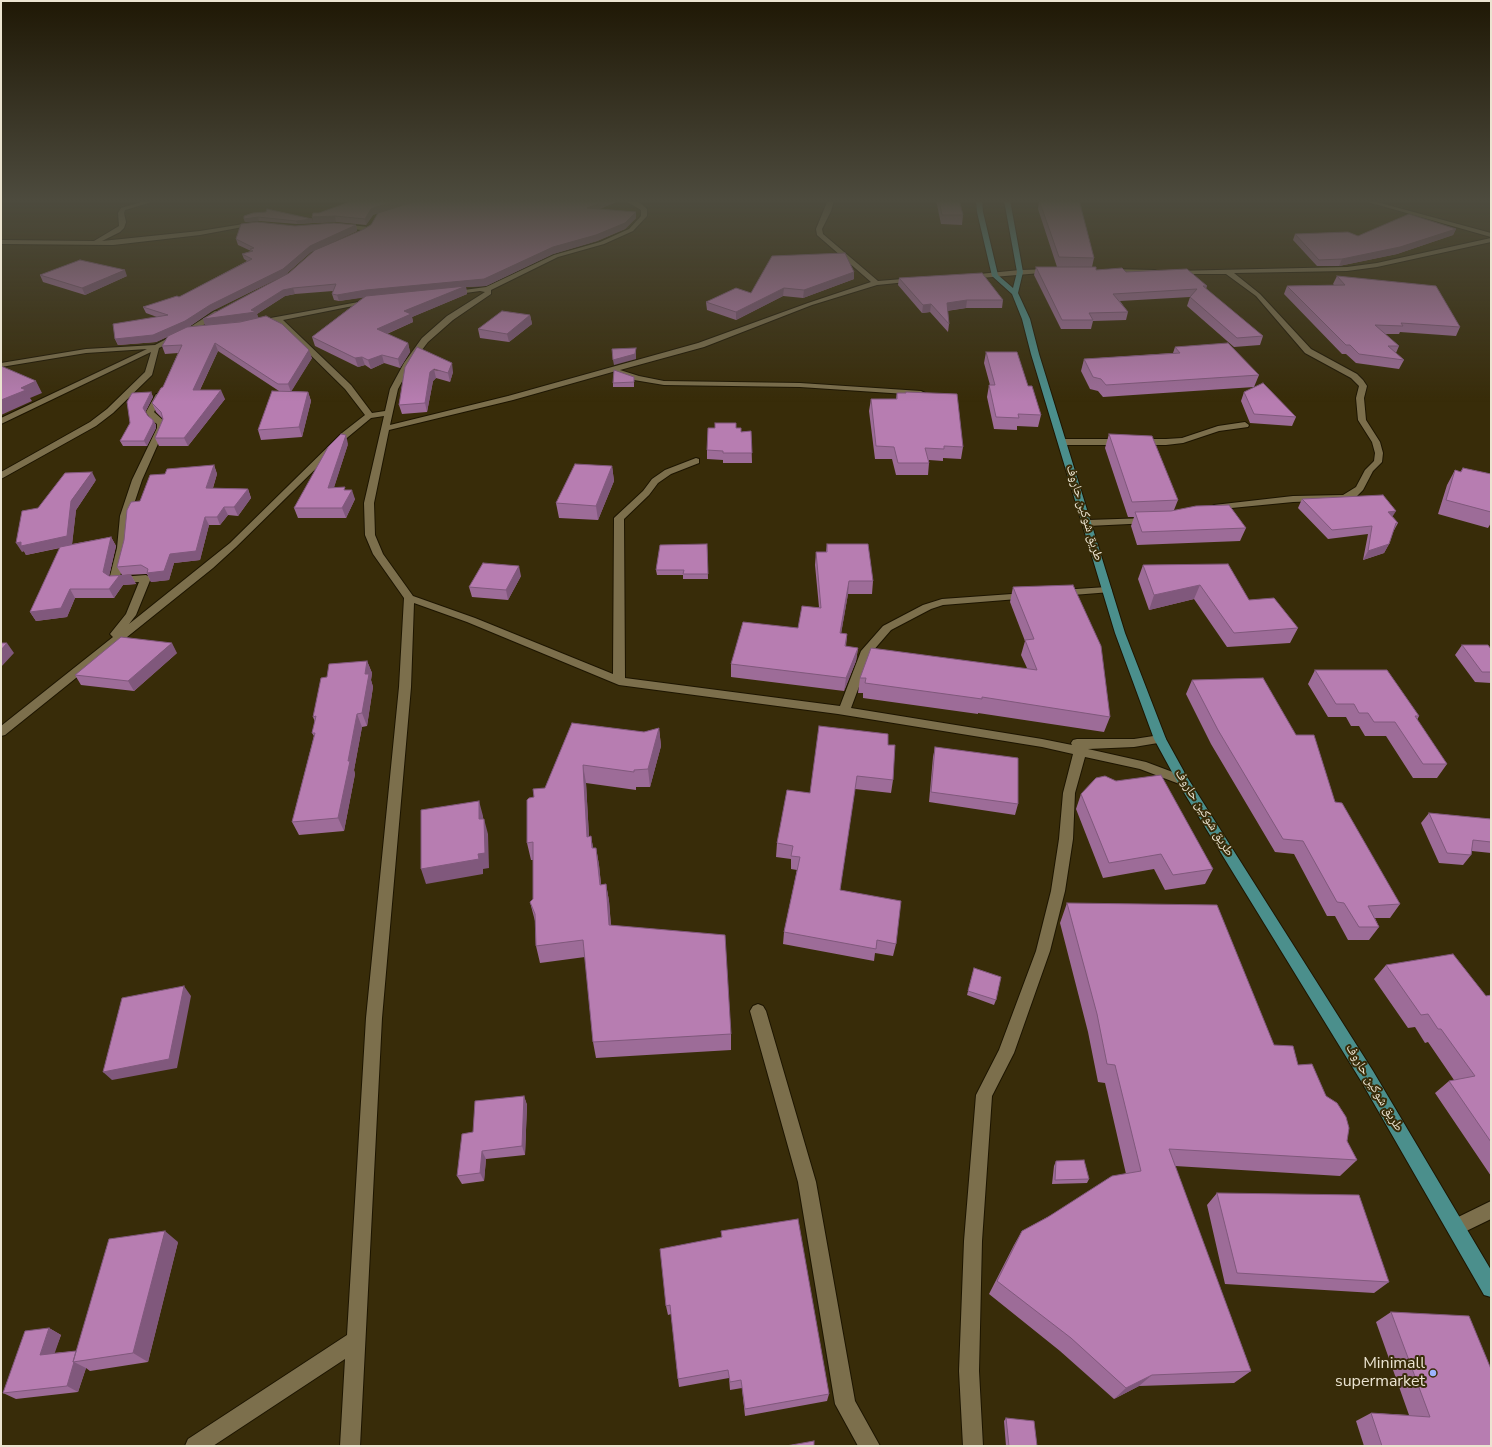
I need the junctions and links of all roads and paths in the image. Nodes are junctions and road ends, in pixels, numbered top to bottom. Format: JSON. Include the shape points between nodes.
{"nodes":[{"id":1,"x":532,"y":268,"type":"edge"},
{"id":2,"x":859,"y":268,"type":"edge"},
{"id":3,"x":993,"y":268,"type":"edge"},
{"id":4,"x":1019,"y":268,"type":"edge"},
{"id":5,"x":1356,"y":268,"type":"edge"},
{"id":6,"x":1055,"y":271,"type":"edge"},
{"id":7,"x":1102,"y":271,"type":"edge"},
{"id":8,"x":1020,"y":272,"type":"junction"},
{"id":9,"x":1228,"y":272,"type":"junction"},
{"id":10,"x":995,"y":276,"type":"junction"},
{"id":11,"x":964,"y":278,"type":"edge"},
{"id":12,"x":927,"y":280,"type":"edge"},
{"id":13,"x":876,"y":283,"type":"junction"},
{"id":14,"x":487,"y":289,"type":"junction"},
{"id":15,"x":1015,"y":293,"type":"junction"},
{"id":16,"x":443,"y":294,"type":"edge"},
{"id":17,"x":383,"y":298,"type":"edge"},
{"id":18,"x":225,"y":309,"type":"edge"},
{"id":19,"x":278,"y":319,"type":"junction"},
{"id":20,"x":248,"y":325,"type":"edge"},
{"id":21,"x":211,"y":330,"type":"edge"},
{"id":22,"x":188,"y":331,"type":"junction"},
{"id":23,"x":158,"y":346,"type":"junction"},
{"id":24,"x":1,"y":365,"type":"edge"},
{"id":25,"x":612,"y":369,"type":"junction"},
{"id":26,"x":921,"y":393,"type":"edge"},
{"id":27,"x":159,"y":396,"type":"edge"},
{"id":28,"x":390,"y":413,"type":"junction"},
{"id":29,"x":369,"y":416,"type":"junction"},
{"id":30,"x":1,"y":421,"type":"edge"},
{"id":31,"x":1246,"y":425,"type":"dead end"},
{"id":32,"x":387,"y":428,"type":"junction"},
{"id":33,"x":1062,"y":442,"type":"junction"},
{"id":34,"x":696,"y":461,"type":"dead end"},
{"id":35,"x":1,"y":476,"type":"edge"},
{"id":36,"x":1206,"y":509,"type":"edge"},
{"id":37,"x":1158,"y":520,"type":"edge"},
{"id":38,"x":1088,"y":523,"type":"junction"},
{"id":39,"x":1107,"y":590,"type":"junction"},
{"id":40,"x":409,"y":598,"type":"junction"},
{"id":41,"x":100,"y":653,"type":"junction"},
{"id":42,"x":620,"y":681,"type":"junction"},
{"id":43,"x":844,"y":711,"type":"junction"},
{"id":44,"x":1,"y":732,"type":"edge"},
{"id":45,"x":1160,"y":739,"type":"junction"},
{"id":46,"x":1082,"y":748,"type":"junction"},
{"id":47,"x":1182,"y":780,"type":"junction"},
{"id":48,"x":758,"y":1011,"type":"dead end"},
{"id":49,"x":1491,"y":1210,"type":"edge"},
{"id":50,"x":1456,"y":1227,"type":"junction"},
{"id":51,"x":1491,"y":1288,"type":"edge"},
{"id":52,"x":356,"y":1340,"type":"junction"},
{"id":53,"x":195,"y":1446,"type":"edge"},
{"id":54,"x":350,"y":1446,"type":"edge"},
{"id":55,"x":870,"y":1446,"type":"edge"},
{"id":56,"x":973,"y":1446,"type":"edge"}],
"edges":[{"from":1,"to":14,"type":"street"},
{"from":2,"to":13,"type":"street"},
{"from":3,"to":10,"type":"main road"},
{"from":4,"to":8,"type":"main road"},
{"from":5,"to":9,"type":"street"},
{"from":6,"to":8,"type":"street"},
{"from":7,"to":9,"type":"street"},
{"from":8,"to":10,"type":"street"},
{"from":8,"to":15,"type":"main road"},
{"from":9,"to":36,"type":"street","via":[[1258,295],[1308,351],[1354,376],[1360,382],[1363,386],[1360,398],[1362,420],[1376,442],[1379,453],[1378,462],[1369,470],[1360,488],[1345,498],[1267,501]]},
{"from":10,"to":11,"type":"street"},
{"from":10,"to":15,"type":"main road","name":"طريق شوكين حاروف"},
{"from":12,"to":13,"type":"street"},
{"from":13,"to":25,"type":"street","via":[[810,304],[701,345]]},
{"from":14,"to":16,"type":"street"},
{"from":14,"to":28,"type":"street","via":[[489,293],[450,318],[425,340],[408,363],[394,389]]},
{"from":15,"to":33,"type":"main road","name":"طريق شوكين حاروف","via":[[1026,319],[1034,354]]},
{"from":17,"to":19,"type":"street"},
{"from":18,"to":22,"type":"street"},
{"from":19,"to":20,"type":"street"},
{"from":19,"to":29,"type":"street","via":[[348,387]]},
{"from":21,"to":22,"type":"street"},
{"from":22,"to":23,"type":"street"},
{"from":23,"to":24,"type":"street","via":[[86,351]]},
{"from":23,"to":30,"type":"street"},
{"from":23,"to":35,"type":"street","via":[[149,373],[110,411],[93,424]]},
{"from":25,"to":26,"type":"street","via":[[637,378],[664,383],[800,385]]},
{"from":25,"to":32,"type":"street","via":[[510,398]]},
{"from":27,"to":41,"type":"street","via":[[150,412],[160,423],[161,428],[137,480],[125,516],[122,548],[114,580],[146,578],[131,615]]},
{"from":28,"to":29,"type":"street"},
{"from":28,"to":32,"type":"street"},
{"from":29,"to":41,"type":"street","via":[[344,435],[233,545]]},
{"from":31,"to":33,"type":"street","via":[[1166,442]]},
{"from":32,"to":40,"type":"street","via":[[370,502],[370,535],[378,554]]},
{"from":33,"to":38,"type":"main road","name":"طريق شوكين حاروف"},
{"from":34,"to":42,"type":"street","via":[[668,472],[619,518]]},
{"from":37,"to":38,"type":"street"},
{"from":38,"to":39,"type":"main road","name":"طريق شوكين حاروف"},
{"from":39,"to":43,"type":"street","via":[[942,602],[927,607],[886,628],[867,651]]},
{"from":39,"to":45,"type":"main road","name":"طريق شوكين حاروف","via":[[1120,633]]},
{"from":40,"to":42,"type":"street","via":[[471,620]]},
{"from":40,"to":52,"type":"street","via":[[405,686],[374,1018]]},
{"from":41,"to":44,"type":"street"},
{"from":42,"to":43,"type":"street"},
{"from":43,"to":46,"type":"street"},
{"from":45,"to":46,"type":"street"},
{"from":45,"to":47,"type":"main road","name":"طريق شوكين حاروف"},
{"from":46,"to":47,"type":"street","via":[[1142,765]]},
{"from":46,"to":56,"type":"street","via":[[1069,793],[1066,839],[1058,891],[1043,951],[1006,1053],[984,1095],[972,1241],[969,1371]]},
{"from":47,"to":50,"type":"main road","name":"طريق شوكين حاروف","via":[[1367,1076]]},
{"from":48,"to":55,"type":"street","via":[[807,1182],[845,1404]]},
{"from":49,"to":50,"type":"street"},
{"from":50,"to":51,"type":"main road","name":"طريق شوكين حاروف"},
{"from":52,"to":53,"type":"street"},
{"from":52,"to":54,"type":"street"}]}
